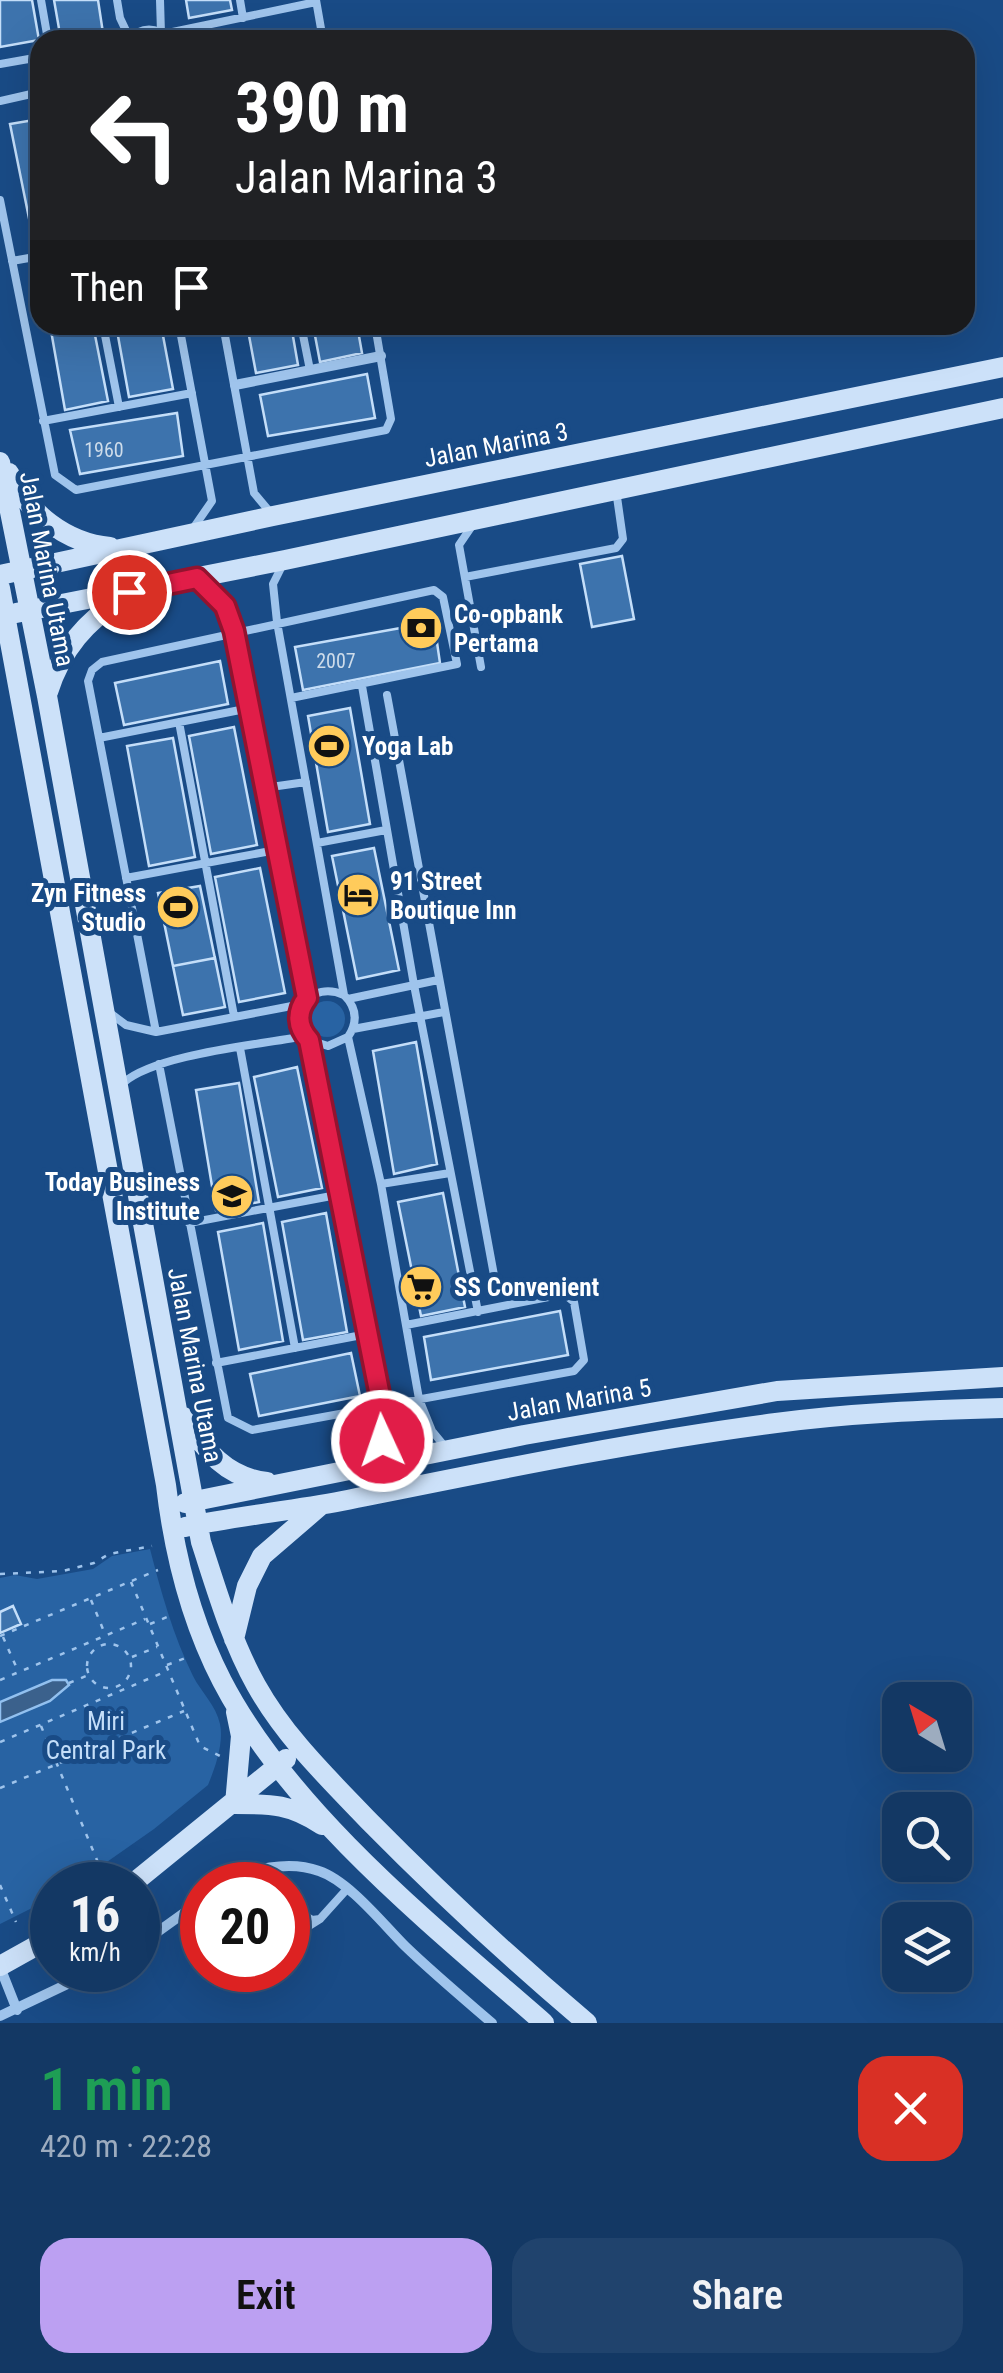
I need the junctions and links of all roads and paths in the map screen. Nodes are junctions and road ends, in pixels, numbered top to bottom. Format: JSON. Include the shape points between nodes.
{"nodes":[{"id":1,"x":41,"y":0,"type":"edge"},
{"id":2,"x":117,"y":0,"type":"edge"},
{"id":3,"x":160,"y":0,"type":"edge"},
{"id":4,"x":240,"y":0,"type":"edge"},
{"id":5,"x":316,"y":1,"type":"edge"},
{"id":6,"x":243,"y":18,"type":"junction"},
{"id":7,"x":46,"y":30,"type":"edge"},
{"id":8,"x":126,"y":30,"type":"edge"},
{"id":9,"x":163,"y":30,"type":"edge"},
{"id":10,"x":190,"y":30,"type":"edge"},
{"id":11,"x":321,"y":30,"type":"edge"},
{"id":12,"x":30,"y":58,"type":"edge"},
{"id":13,"x":0,"y":64,"type":"edge"},
{"id":14,"x":30,"y":94,"type":"edge"},
{"id":15,"x":0,"y":101,"type":"edge"},
{"id":16,"x":0,"y":200,"type":"edge"},
{"id":17,"x":30,"y":258,"type":"edge"},
{"id":18,"x":12,"y":261,"type":"junction"},
{"id":19,"x":106,"y":335,"type":"edge"},
{"id":20,"x":181,"y":335,"type":"edge"},
{"id":21,"x":225,"y":335,"type":"edge"},
{"id":22,"x":304,"y":335,"type":"edge"},
{"id":23,"x":378,"y":335,"type":"edge"},
{"id":24,"x":381,"y":356,"type":"junction"},
{"id":25,"x":1003,"y":367,"type":"edge"},
{"id":26,"x":310,"y":370,"type":"junction"},
{"id":27,"x":235,"y":385,"type":"junction"},
{"id":28,"x":192,"y":393,"type":"junction"},
{"id":29,"x":118,"y":407,"type":"junction"},
{"id":30,"x":1003,"y":408,"type":"edge"},
{"id":31,"x":42,"y":421,"type":"junction"},
{"id":32,"x":0,"y":454,"type":"edge"},
{"id":33,"x":247,"y":458,"type":"junction"},
{"id":34,"x":0,"y":462,"type":"edge"},
{"id":35,"x":206,"y":466,"type":"junction"},
{"id":36,"x":616,"y":490,"type":"junction"},
{"id":37,"x":273,"y":516,"type":"junction"},
{"id":38,"x":476,"y":520,"type":"junction"},
{"id":39,"x":434,"y":528,"type":"junction"},
{"id":40,"x":189,"y":533,"type":"junction"},
{"id":41,"x":459,"y":546,"type":"junction"},
{"id":42,"x":121,"y":548,"type":"junction"},
{"id":43,"x":285,"y":560,"type":"junction"},
{"id":44,"x":22,"y":570,"type":"junction"},
{"id":45,"x":0,"y":575,"type":"edge"},
{"id":46,"x":465,"y":577,"type":"junction"},
{"id":47,"x":197,"y":578,"type":"junction"},
{"id":48,"x":0,"y":588,"type":"edge"},
{"id":49,"x":129,"y":592,"type":"junction"},
{"id":50,"x":30,"y":610,"type":"junction"},
{"id":51,"x":5,"y":615,"type":"junction"},
{"id":52,"x":277,"y":622,"type":"junction"},
{"id":53,"x":234,"y":631,"type":"junction"},
{"id":54,"x":481,"y":667,"type":"dead end"},
{"id":55,"x":362,"y":686,"type":"junction"},
{"id":56,"x":47,"y":696,"type":"junction"},
{"id":57,"x":387,"y":696,"type":"dead end"},
{"id":58,"x":291,"y":698,"type":"junction"},
{"id":59,"x":250,"y":708,"type":"junction"},
{"id":60,"x":179,"y":722,"type":"junction"},
{"id":61,"x":99,"y":738,"type":"junction"},
{"id":62,"x":306,"y":782,"type":"junction"},
{"id":63,"x":264,"y":788,"type":"junction"},
{"id":64,"x":386,"y":830,"type":"junction"},
{"id":65,"x":317,"y":843,"type":"junction"},
{"id":66,"x":276,"y":850,"type":"junction"},
{"id":67,"x":204,"y":864,"type":"junction"},
{"id":68,"x":126,"y":878,"type":"junction"},
{"id":69,"x":438,"y":980,"type":"junction"},
{"id":70,"x":414,"y":986,"type":"junction"},
{"id":71,"x":346,"y":997,"type":"junction"},
{"id":72,"x":305,"y":1001,"type":"junction"},
{"id":73,"x":103,"y":1007,"type":"junction"},
{"id":74,"x":444,"y":1012,"type":"junction"},
{"id":75,"x":234,"y":1016,"type":"junction"},
{"id":76,"x":420,"y":1016,"type":"junction"},
{"id":77,"x":156,"y":1032,"type":"junction"},
{"id":78,"x":350,"y":1033,"type":"junction"},
{"id":79,"x":307,"y":1038,"type":"junction"},
{"id":80,"x":240,"y":1048,"type":"junction"},
{"id":81,"x":159,"y":1064,"type":"junction"},
{"id":82,"x":116,"y":1089,"type":"junction"},
{"id":83,"x":450,"y":1173,"type":"junction"},
{"id":84,"x":381,"y":1184,"type":"junction"},
{"id":85,"x":342,"y":1194,"type":"junction"},
{"id":86,"x":269,"y":1208,"type":"junction"},
{"id":87,"x":190,"y":1223,"type":"junction"},
{"id":88,"x":496,"y":1286,"type":"dead end"},
{"id":89,"x":478,"y":1312,"type":"junction"},
{"id":90,"x":406,"y":1325,"type":"junction"},
{"id":91,"x":367,"y":1334,"type":"junction"},
{"id":92,"x":295,"y":1348,"type":"junction"},
{"id":93,"x":216,"y":1363,"type":"junction"},
{"id":94,"x":1003,"y":1378,"type":"edge"},
{"id":95,"x":418,"y":1399,"type":"junction"},
{"id":96,"x":382,"y":1406,"type":"junction"},
{"id":97,"x":178,"y":1407,"type":"junction"},
{"id":98,"x":1003,"y":1408,"type":"edge"},
{"id":99,"x":448,"y":1450,"type":"junction"},
{"id":100,"x":368,"y":1466,"type":"junction"},
{"id":101,"x":280,"y":1484,"type":"junction"},
{"id":102,"x":194,"y":1501,"type":"junction"},
{"id":103,"x":322,"y":1505,"type":"junction"},
{"id":104,"x":168,"y":1506,"type":"junction"},
{"id":105,"x":198,"y":1524,"type":"junction"},
{"id":106,"x":172,"y":1530,"type":"junction"},
{"id":107,"x":152,"y":1546,"type":"dead end"},
{"id":108,"x":158,"y":1570,"type":"dead end"},
{"id":109,"x":0,"y":1574,"type":"edge"},
{"id":110,"x":131,"y":1582,"type":"junction"},
{"id":111,"x":91,"y":1598,"type":"junction"},
{"id":112,"x":172,"y":1615,"type":"dead end"},
{"id":113,"x":147,"y":1618,"type":"junction"},
{"id":114,"x":149,"y":1624,"type":"junction"},
{"id":115,"x":1,"y":1636,"type":"edge"},
{"id":116,"x":106,"y":1636,"type":"junction"},
{"id":117,"x":234,"y":1639,"type":"junction"},
{"id":118,"x":158,"y":1646,"type":"junction"},
{"id":119,"x":188,"y":1656,"type":"dead end"},
{"id":120,"x":129,"y":1658,"type":"junction"},
{"id":121,"x":167,"y":1668,"type":"junction"},
{"id":122,"x":18,"y":1673,"type":"junction"},
{"id":123,"x":89,"y":1675,"type":"junction"},
{"id":124,"x":0,"y":1680,"type":"edge"},
{"id":125,"x":69,"y":1683,"type":"dead end"},
{"id":126,"x":235,"y":1704,"type":"junction"},
{"id":127,"x":185,"y":1711,"type":"junction"},
{"id":128,"x":40,"y":1725,"type":"junction"},
{"id":129,"x":0,"y":1742,"type":"edge"},
{"id":130,"x":300,"y":1748,"type":"junction"},
{"id":131,"x":240,"y":1758,"type":"junction"},
{"id":132,"x":57,"y":1764,"type":"junction"},
{"id":133,"x":279,"y":1766,"type":"junction"},
{"id":134,"x":0,"y":1788,"type":"edge"},
{"id":135,"x":235,"y":1804,"type":"junction"},
{"id":136,"x":344,"y":1839,"type":"junction"},
{"id":137,"x":98,"y":1862,"type":"edge"},
{"id":138,"x":160,"y":1862,"type":"edge"},
{"id":139,"x":310,"y":1869,"type":"edge"},
{"id":140,"x":0,"y":1884,"type":"edge"},
{"id":141,"x":347,"y":1889,"type":"junction"},
{"id":142,"x":310,"y":1919,"type":"edge"},
{"id":143,"x":320,"y":1919,"type":"junction"},
{"id":144,"x":16,"y":1922,"type":"dead end"},
{"id":145,"x":310,"y":1925,"type":"edge"},
{"id":146,"x":30,"y":1949,"type":"edge"},
{"id":147,"x":0,"y":1967,"type":"edge"},
{"id":148,"x":53,"y":1992,"type":"edge"},
{"id":149,"x":17,"y":2010,"type":"junction"},
{"id":150,"x":0,"y":2016,"type":"edge"},
{"id":151,"x":492,"y":2023,"type":"edge"},
{"id":152,"x":544,"y":2023,"type":"edge"},
{"id":153,"x":587,"y":2023,"type":"edge"}],
"edges":[{"from":1,"to":7,"type":"lane"},
{"from":2,"to":8,"type":"lane"},
{"from":3,"to":9,"type":"lane"},
{"from":4,"to":6,"type":"lane"},
{"from":5,"to":6,"type":"lane"},
{"from":5,"to":11,"type":"lane"},
{"from":6,"to":10,"type":"lane"},
{"from":12,"to":13,"type":"lane"},
{"from":14,"to":15,"type":"lane"},
{"from":16,"to":18,"type":"lane"},
{"from":17,"to":18,"type":"lane"},
{"from":18,"to":31,"type":"lane"},
{"from":19,"to":29,"type":"lane"},
{"from":20,"to":28,"type":"lane"},
{"from":21,"to":27,"type":"lane"},
{"from":22,"to":26,"type":"lane"},
{"from":23,"to":24,"type":"lane"},
{"from":24,"to":26,"type":"street"},
{"from":24,"to":33,"type":"lane","via":[[391,419],[386,430]]},
{"from":25,"to":37,"type":"main road","name":"Jalan Marina 3"},
{"from":26,"to":27,"type":"street"},
{"from":27,"to":33,"type":"lane"},
{"from":28,"to":29,"type":"lane"},
{"from":28,"to":35,"type":"lane"},
{"from":29,"to":31,"type":"lane"},
{"from":30,"to":36,"type":"main road"},
{"from":31,"to":35,"type":"lane","via":[[55,474],[76,490]]},
{"from":32,"to":42,"type":"main road","via":[[18,491],[49,525],[90,546]]},
{"from":33,"to":35,"type":"lane"},
{"from":33,"to":37,"type":"lane","via":[[254,493]]},
{"from":34,"to":44,"type":"main road","name":"Jalan Marina Utama"},
{"from":35,"to":40,"type":"lane","via":[[212,501]]},
{"from":36,"to":38,"type":"main road"},
{"from":36,"to":46,"type":"lane","via":[[623,539],[616,548]]},
{"from":37,"to":40,"type":"main road","name":"Jalan Marina 3"},
{"from":38,"to":39,"type":"main road"},
{"from":38,"to":41,"type":"lane"},
{"from":39,"to":41,"type":"lane"},
{"from":39,"to":43,"type":"main road"},
{"from":40,"to":42,"type":"main road","name":"Jalan Marina 3"},
{"from":41,"to":46,"type":"lane"},
{"from":42,"to":44,"type":"main road","name":"Jalan Marina 3"},
{"from":43,"to":47,"type":"main road"},
{"from":43,"to":52,"type":"lane","via":[[273,584]]},
{"from":44,"to":45,"type":"main road","name":"Jalan Marina 3"},
{"from":44,"to":50,"type":"main road","name":"Jalan Marina Utama"},
{"from":46,"to":54,"type":"lane"},
{"from":47,"to":49,"type":"main road"},
{"from":47,"to":53,"type":"lane","via":[[225,606]]},
{"from":48,"to":51,"type":"main road","name":"Jalan Marina Utama"},
{"from":49,"to":50,"type":"main road"},
{"from":49,"to":56,"type":"main road","via":[[74,637]]},
{"from":50,"to":51,"type":"main road"},
{"from":50,"to":56,"type":"main road","name":"Jalan Marina Utama"},
{"from":51,"to":104,"type":"main road","name":"Jalan Marina Utama"},
{"from":52,"to":53,"type":"lane"},
{"from":52,"to":55,"type":"lane","via":[[439,592],[457,664]]},
{"from":52,"to":58,"type":"lane"},
{"from":53,"to":59,"type":"lane"},
{"from":53,"to":61,"type":"lane","via":[[102,662],[88,680]]},
{"from":55,"to":58,"type":"lane"},
{"from":55,"to":64,"type":"lane"},
{"from":56,"to":73,"type":"main road","name":"Jalan Marina Utama"},
{"from":57,"to":69,"type":"lane"},
{"from":58,"to":62,"type":"lane"},
{"from":59,"to":60,"type":"lane"},
{"from":59,"to":63,"type":"lane"},
{"from":60,"to":61,"type":"lane"},
{"from":60,"to":67,"type":"lane"},
{"from":61,"to":68,"type":"lane"},
{"from":62,"to":63,"type":"lane"},
{"from":62,"to":65,"type":"lane"},
{"from":63,"to":66,"type":"lane"},
{"from":64,"to":65,"type":"lane"},
{"from":64,"to":70,"type":"lane"},
{"from":65,"to":71,"type":"lane"},
{"from":66,"to":67,"type":"lane"},
{"from":66,"to":72,"type":"lane"},
{"from":67,"to":68,"type":"lane"},
{"from":67,"to":75,"type":"lane"},
{"from":68,"to":77,"type":"lane"},
{"from":69,"to":70,"type":"lane"},
{"from":69,"to":74,"type":"lane"},
{"from":70,"to":71,"type":"lane"},
{"from":70,"to":76,"type":"lane"},
{"from":71,"to":72,"type":"lane","via":[[325,990]]},
{"from":71,"to":78,"type":"lane","via":[[354,1012]]},
{"from":72,"to":75,"type":"lane"},
{"from":72,"to":79,"type":"lane","via":[[299,1020]]},
{"from":73,"to":77,"type":"lane","via":[[126,1025]]},
{"from":73,"to":82,"type":"main road","name":"Jalan Marina Utama"},
{"from":74,"to":76,"type":"lane"},
{"from":74,"to":88,"type":"lane"},
{"from":75,"to":77,"type":"lane"},
{"from":76,"to":78,"type":"lane"},
{"from":76,"to":83,"type":"lane"},
{"from":78,"to":79,"type":"lane","via":[[328,1046]]},
{"from":78,"to":84,"type":"lane"},
{"from":79,"to":80,"type":"lane"},
{"from":79,"to":85,"type":"lane"},
{"from":80,"to":81,"type":"lane"},
{"from":80,"to":86,"type":"lane"},
{"from":81,"to":82,"type":"lane","via":[[135,1072]]},
{"from":81,"to":87,"type":"lane"},
{"from":82,"to":97,"type":"main road","name":"Jalan Marina Utama"},
{"from":83,"to":84,"type":"lane"},
{"from":83,"to":89,"type":"lane"},
{"from":84,"to":90,"type":"lane"},
{"from":85,"to":86,"type":"lane"},
{"from":85,"to":91,"type":"lane"},
{"from":86,"to":87,"type":"lane"},
{"from":86,"to":92,"type":"lane"},
{"from":87,"to":93,"type":"lane"},
{"from":89,"to":90,"type":"lane"},
{"from":89,"to":95,"type":"lane","via":[[564,1294],[574,1302],[584,1360],[574,1370]]},
{"from":90,"to":95,"type":"lane"},
{"from":91,"to":92,"type":"lane"},
{"from":91,"to":96,"type":"lane"},
{"from":92,"to":93,"type":"lane"},
{"from":93,"to":96,"type":"lane","via":[[228,1418],[244,1429]]},
{"from":94,"to":99,"type":"main road","name":"Jalan Marina 5","via":[[778,1391]]},
{"from":95,"to":96,"type":"lane"},
{"from":95,"to":99,"type":"lane"},
{"from":96,"to":100,"type":"lane","via":[[382,1441]]},
{"from":97,"to":101,"type":"main road","via":[[220,1464],[252,1481]]},
{"from":97,"to":102,"type":"main road","name":"Jalan Marina Utama"},
{"from":98,"to":103,"type":"main road","via":[[778,1422]]},
{"from":99,"to":100,"type":"main road","name":"Jalan Marina 5"},
{"from":100,"to":101,"type":"main road","name":"Jalan Marina 5"},
{"from":101,"to":102,"type":"main road","name":"Jalan Marina 5"},
{"from":102,"to":104,"type":"main road","name":"Jalan Marina 5"},
{"from":102,"to":105,"type":"main road","name":"Jalan Marina Utama"},
{"from":103,"to":105,"type":"main road"},
{"from":103,"to":117,"type":"main road","via":[[262,1556]]},
{"from":104,"to":106,"type":"main road","name":"Jalan Marina Utama"},
{"from":105,"to":106,"type":"main road"},
{"from":105,"to":117,"type":"main road","name":"Jalan Marina Utama"},
{"from":106,"to":126,"type":"main road","name":"Jalan Marina Utama","via":[[201,1636]]},
{"from":107,"to":109,"type":"path","via":[[63,1571]]},
{"from":108,"to":110,"type":"path"},
{"from":110,"to":111,"type":"path"},
{"from":110,"to":113,"type":"path"},
{"from":111,"to":115,"type":"path"},
{"from":111,"to":116,"type":"path"},
{"from":112,"to":114,"type":"path"},
{"from":113,"to":114,"type":"path"},
{"from":113,"to":116,"type":"path"},
{"from":114,"to":118,"type":"path"},
{"from":115,"to":122,"type":"path"},
{"from":116,"to":122,"type":"path"},
{"from":117,"to":130,"type":"main road","name":"Jalan Marina Utama","via":[[257,1688]]},
{"from":118,"to":120,"type":"path"},
{"from":118,"to":121,"type":"path"},
{"from":119,"to":121,"type":"path"},
{"from":120,"to":123,"type":"path","via":[[130,1672],[120,1684],[106,1687]]},
{"from":120,"to":123,"type":"path","via":[[116,1645],[102,1645],[88,1659]]},
{"from":121,"to":127,"type":"path"},
{"from":121,"to":128,"type":"path"},
{"from":122,"to":124,"type":"path"},
{"from":123,"to":125,"type":"path"},
{"from":126,"to":131,"type":"main road"},
{"from":126,"to":133,"type":"main road","name":"Jalan Marina Utama"},
{"from":127,"to":131,"type":"path","via":[[200,1746]]},
{"from":127,"to":132,"type":"path"},
{"from":128,"to":129,"type":"path"},
{"from":128,"to":132,"type":"path"},
{"from":130,"to":133,"type":"main road"},
{"from":130,"to":153,"type":"main road","name":"Jalan Marina Utama","via":[[427,1881]]},
{"from":131,"to":135,"type":"main road"},
{"from":132,"to":134,"type":"path"},
{"from":132,"to":137,"type":"path"},
{"from":133,"to":135,"type":"main road"},
{"from":133,"to":136,"type":"main road","name":"Jalan Marina Utama"},
{"from":135,"to":136,"type":"main road","via":[[278,1804]]},
{"from":135,"to":138,"type":"main road"},
{"from":136,"to":152,"type":"main road","name":"Jalan Marina Utama"},
{"from":139,"to":141,"type":"street"},
{"from":140,"to":144,"type":"path"},
{"from":141,"to":143,"type":"lane"},
{"from":141,"to":151,"type":"street"},
{"from":142,"to":143,"type":"lane"},
{"from":143,"to":145,"type":"lane"},
{"from":146,"to":147,"type":"main road"},
{"from":147,"to":149,"type":"street"},
{"from":148,"to":149,"type":"street"},
{"from":149,"to":150,"type":"street"}]}
